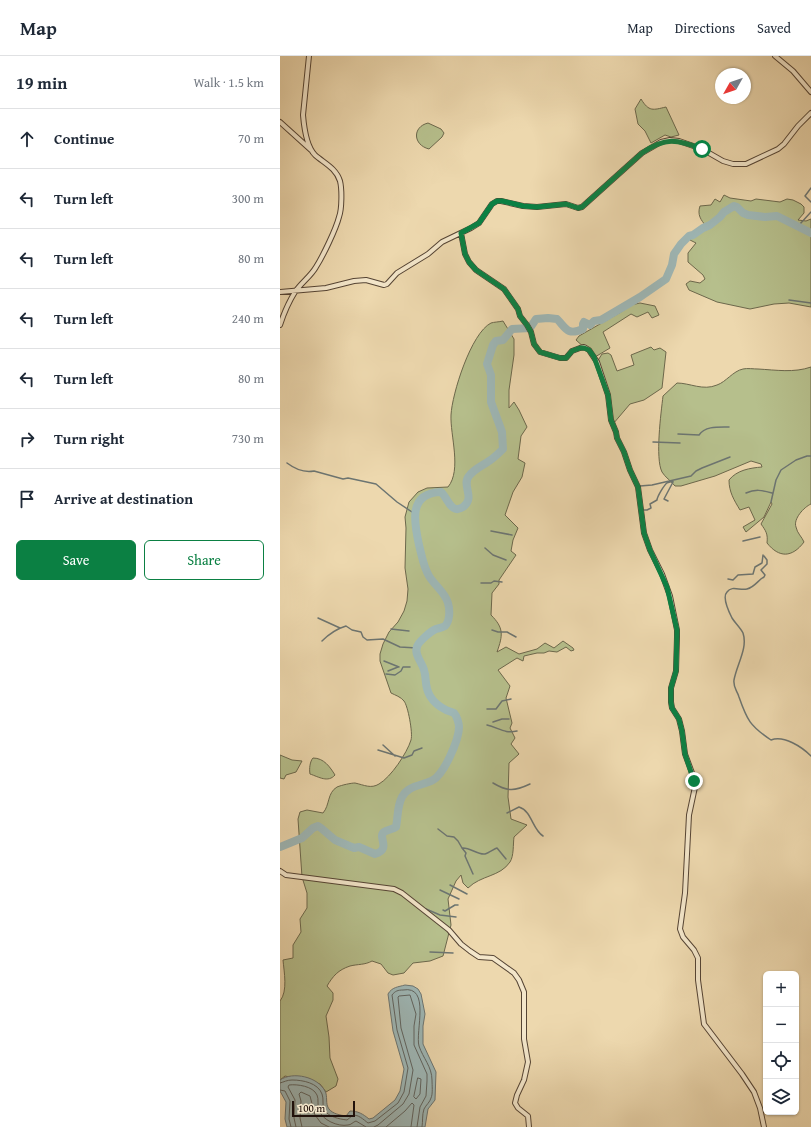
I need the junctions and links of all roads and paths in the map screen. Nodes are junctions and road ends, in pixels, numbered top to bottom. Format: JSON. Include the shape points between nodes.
{"nodes":[{"id":1,"x":309,"y":56,"type":"edge"},
{"id":2,"x":775,"y":56,"type":"edge"},
{"id":3,"x":811,"y":92,"type":"edge"},
{"id":4,"x":811,"y":113,"type":"edge"},
{"id":5,"x":280,"y":122,"type":"edge"},
{"id":6,"x":314,"y":154,"type":"junction"},
{"id":7,"x":461,"y":233,"type":"junction"},
{"id":8,"x":295,"y":291,"type":"junction"},
{"id":9,"x":280,"y":292,"type":"edge"},
{"id":10,"x":280,"y":325,"type":"edge"},
{"id":11,"x":280,"y":871,"type":"edge"},
{"id":12,"x":529,"y":1127,"type":"edge"},
{"id":13,"x":764,"y":1127,"type":"edge"}],
"edges":[{"from":1,"to":6,"type":"street","via":[[303,115],[306,135]]},
{"from":2,"to":3,"type":"street","via":[[793,71]]},
{"from":4,"to":7,"type":"street","via":[[778,149],[746,164],[723,161],[702,149],[679,141],[660,142],[642,153],[582,207],[566,204],[537,207],[497,201],[479,223]]},
{"from":5,"to":6,"type":"street"},
{"from":6,"to":8,"type":"street","via":[[334,169],[337,175],[341,188],[340,217],[316,267]]},
{"from":7,"to":8,"type":"street","via":[[442,242],[428,254],[397,272],[387,284],[366,280]]},
{"from":7,"to":13,"type":"street","via":[[469,262],[476,270],[504,289],[518,309],[540,352],[566,358],[572,351],[584,348],[589,350],[597,362],[608,395],[611,420],[638,487],[644,533],[667,587],[677,630],[676,671],[671,688],[671,702],[679,719],[685,754],[695,786],[688,815],[685,893],[680,929],[698,958],[704,1024],[754,1092]]},
{"from":8,"to":9,"type":"street"},
{"from":8,"to":10,"type":"street"},
{"from":11,"to":12,"type":"street","via":[[286,875],[394,889],[449,930],[470,951],[479,957],[493,958],[514,973],[524,992],[524,1039],[528,1062],[515,1103],[528,1116]]}]}
